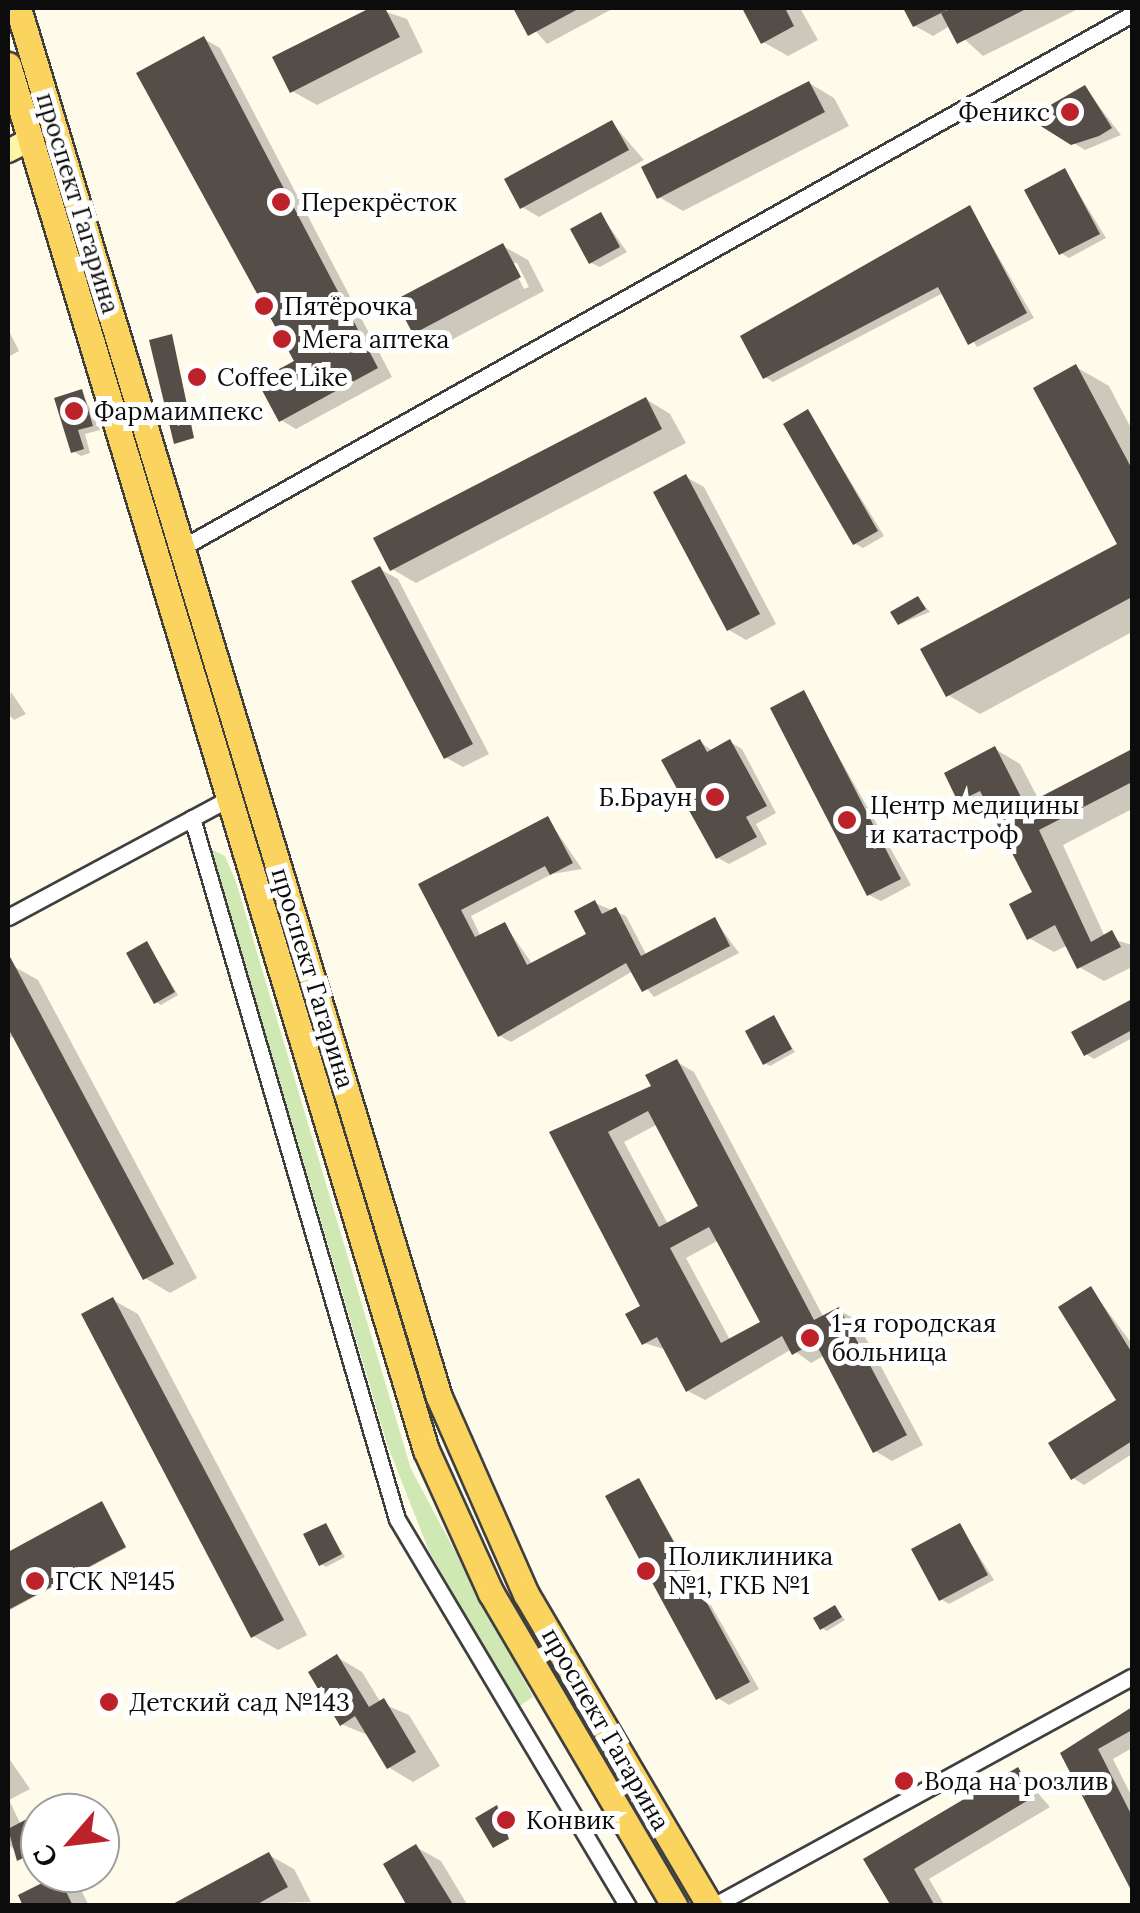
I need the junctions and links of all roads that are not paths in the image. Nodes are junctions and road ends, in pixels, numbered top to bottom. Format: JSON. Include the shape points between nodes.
{"nodes":[{"id":1,"x":18,"y":8,"type":"edge"},
{"id":2,"x":1132,"y":14,"type":"edge"},
{"id":3,"x":8,"y":64,"type":"edge"},
{"id":4,"x":56,"y":131,"type":"junction"},
{"id":5,"x":19,"y":145,"type":"edge"},
{"id":6,"x":183,"y":547,"type":"junction"},
{"id":7,"x":155,"y":557,"type":"junction"},
{"id":8,"x":230,"y":798,"type":"junction"},
{"id":9,"x":192,"y":818,"type":"junction"},
{"id":10,"x":8,"y":917,"type":"edge"},
{"id":11,"x":1132,"y":1677,"type":"edge"},
{"id":12,"x":628,"y":1906,"type":"edge"},
{"id":13,"x":675,"y":1906,"type":"edge"},
{"id":14,"x":711,"y":1906,"type":"edge"}],
"edges":[{"from":1,"to":4,"type":"main road","name":"проспект Гагарина"},
{"from":2,"to":6,"type":"street"},
{"from":3,"to":5,"type":"main road","name":"проспект Гагарина"},
{"from":4,"to":5,"type":"main road"},
{"from":4,"to":6,"type":"main road","name":"проспект Гагарина"},
{"from":5,"to":7,"type":"main road","name":"проспект Гагарина"},
{"from":6,"to":7,"type":"main road"},
{"from":6,"to":14,"type":"main road","name":"проспект Гагарина","via":[[439,1397],[526,1594]]},
{"from":7,"to":8,"type":"main road","name":"проспект Гагарина"},
{"from":8,"to":9,"type":"street"},
{"from":8,"to":13,"type":"main road","name":"проспект Гагарина","via":[[426,1450],[491,1593]]},
{"from":9,"to":10,"type":"street"},
{"from":9,"to":12,"type":"street","via":[[397,1519]]},
{"from":11,"to":14,"type":"street"}]}
